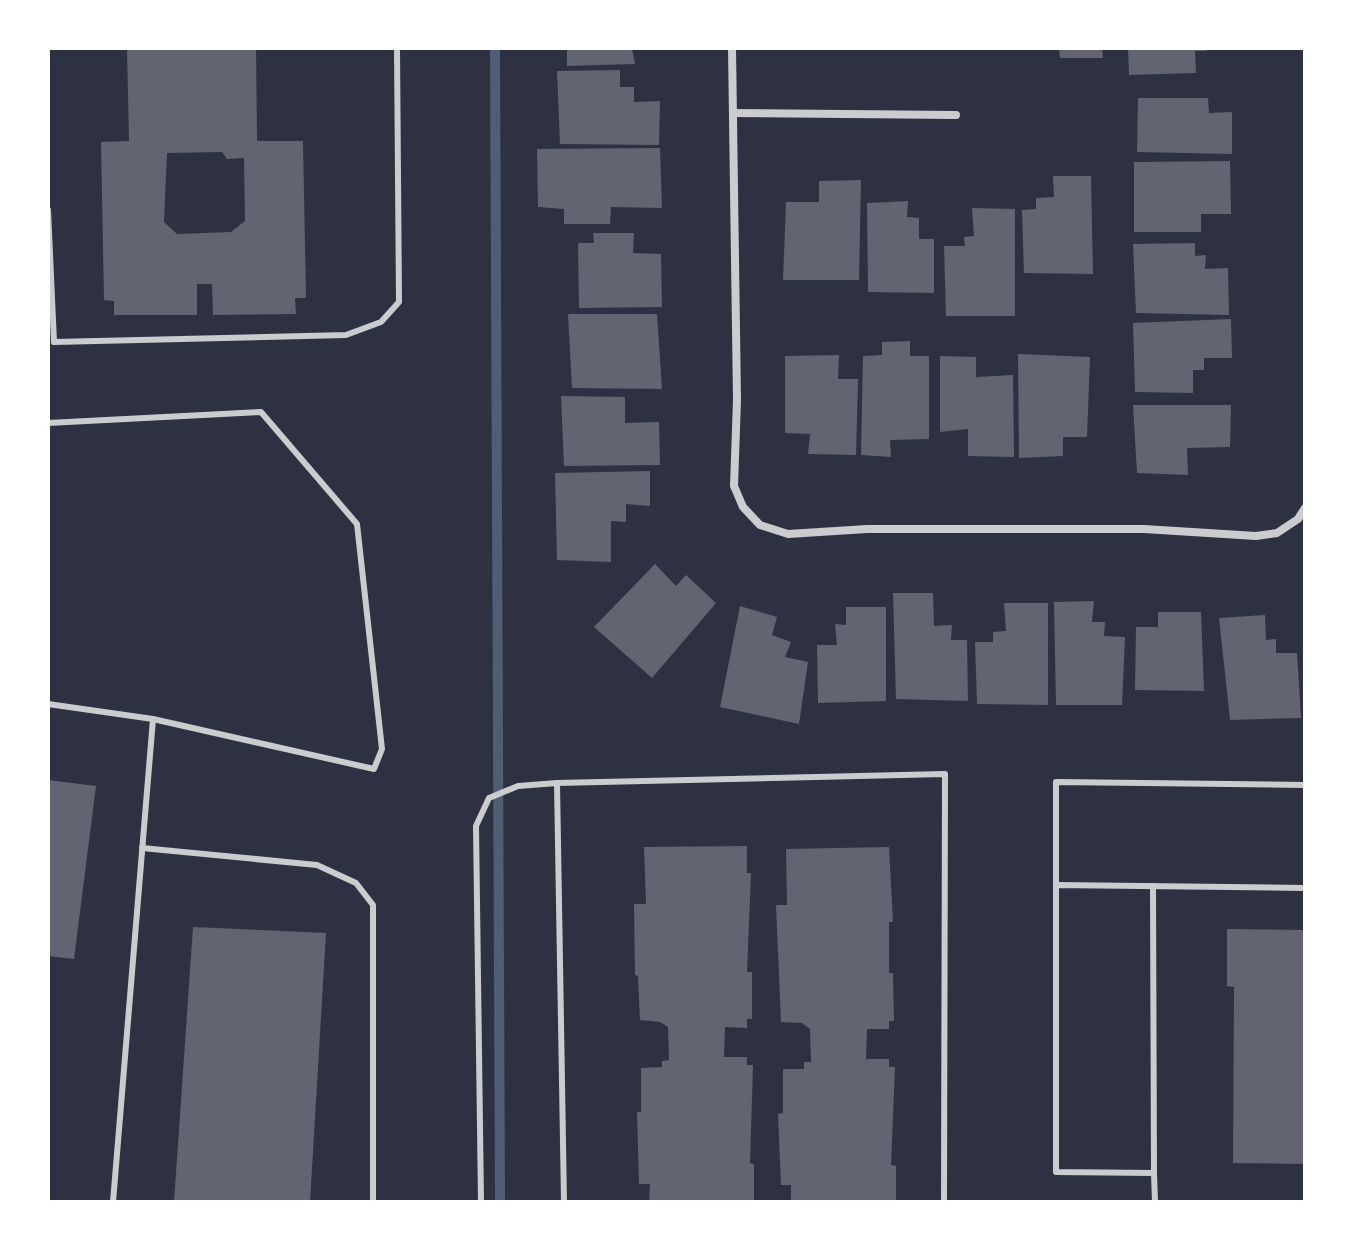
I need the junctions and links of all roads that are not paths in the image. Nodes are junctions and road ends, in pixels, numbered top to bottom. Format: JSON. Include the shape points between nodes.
{"nodes":[{"id":1,"x":397,"y":48,"type":"edge"},
{"id":2,"x":732,"y":48,"type":"edge"},
{"id":3,"x":733,"y":113,"type":"junction"},
{"id":4,"x":956,"y":115,"type":"dead end"},
{"id":5,"x":48,"y":210,"type":"edge"},
{"id":6,"x":48,"y":423,"type":"edge"},
{"id":7,"x":1305,"y":508,"type":"edge"},
{"id":8,"x":48,"y":704,"type":"edge"},
{"id":9,"x":153,"y":719,"type":"junction"},
{"id":10,"x":557,"y":783,"type":"junction"},
{"id":11,"x":1305,"y":785,"type":"edge"},
{"id":12,"x":142,"y":848,"type":"junction"},
{"id":13,"x":1056,"y":885,"type":"junction"},
{"id":14,"x":1153,"y":886,"type":"junction"},
{"id":15,"x":1305,"y":888,"type":"edge"},
{"id":16,"x":1154,"y":1173,"type":"junction"},
{"id":17,"x":113,"y":1202,"type":"edge"},
{"id":18,"x":373,"y":1202,"type":"edge"},
{"id":19,"x":481,"y":1202,"type":"edge"},
{"id":20,"x":564,"y":1202,"type":"edge"},
{"id":21,"x":944,"y":1202,"type":"edge"},
{"id":22,"x":1155,"y":1202,"type":"edge"}],
"edges":[{"from":1,"to":5,"type":"lane","via":[[399,302],[381,322],[346,335],[54,342]]},
{"from":2,"to":3,"type":"street"},
{"from":3,"to":4,"type":"street"},
{"from":3,"to":7,"type":"street","via":[[734,486],[743,507],[760,525],[788,534],[1144,529],[1256,536],[1277,533]]},
{"from":6,"to":9,"type":"lane","via":[[261,412],[357,524],[382,749],[374,769]]},
{"from":8,"to":9,"type":"lane"},
{"from":9,"to":12,"type":"lane"},
{"from":10,"to":19,"type":"lane","via":[[518,786],[489,798],[476,826]]},
{"from":10,"to":20,"type":"lane"},
{"from":10,"to":21,"type":"lane","via":[[945,774]]},
{"from":11,"to":13,"type":"lane","via":[[1056,782]]},
{"from":12,"to":17,"type":"lane"},
{"from":12,"to":18,"type":"lane","via":[[317,865],[356,883],[373,905]]},
{"from":13,"to":14,"type":"lane"},
{"from":13,"to":16,"type":"lane","via":[[1056,1172]]},
{"from":14,"to":15,"type":"lane"},
{"from":14,"to":16,"type":"lane"},
{"from":16,"to":22,"type":"lane"}]}
